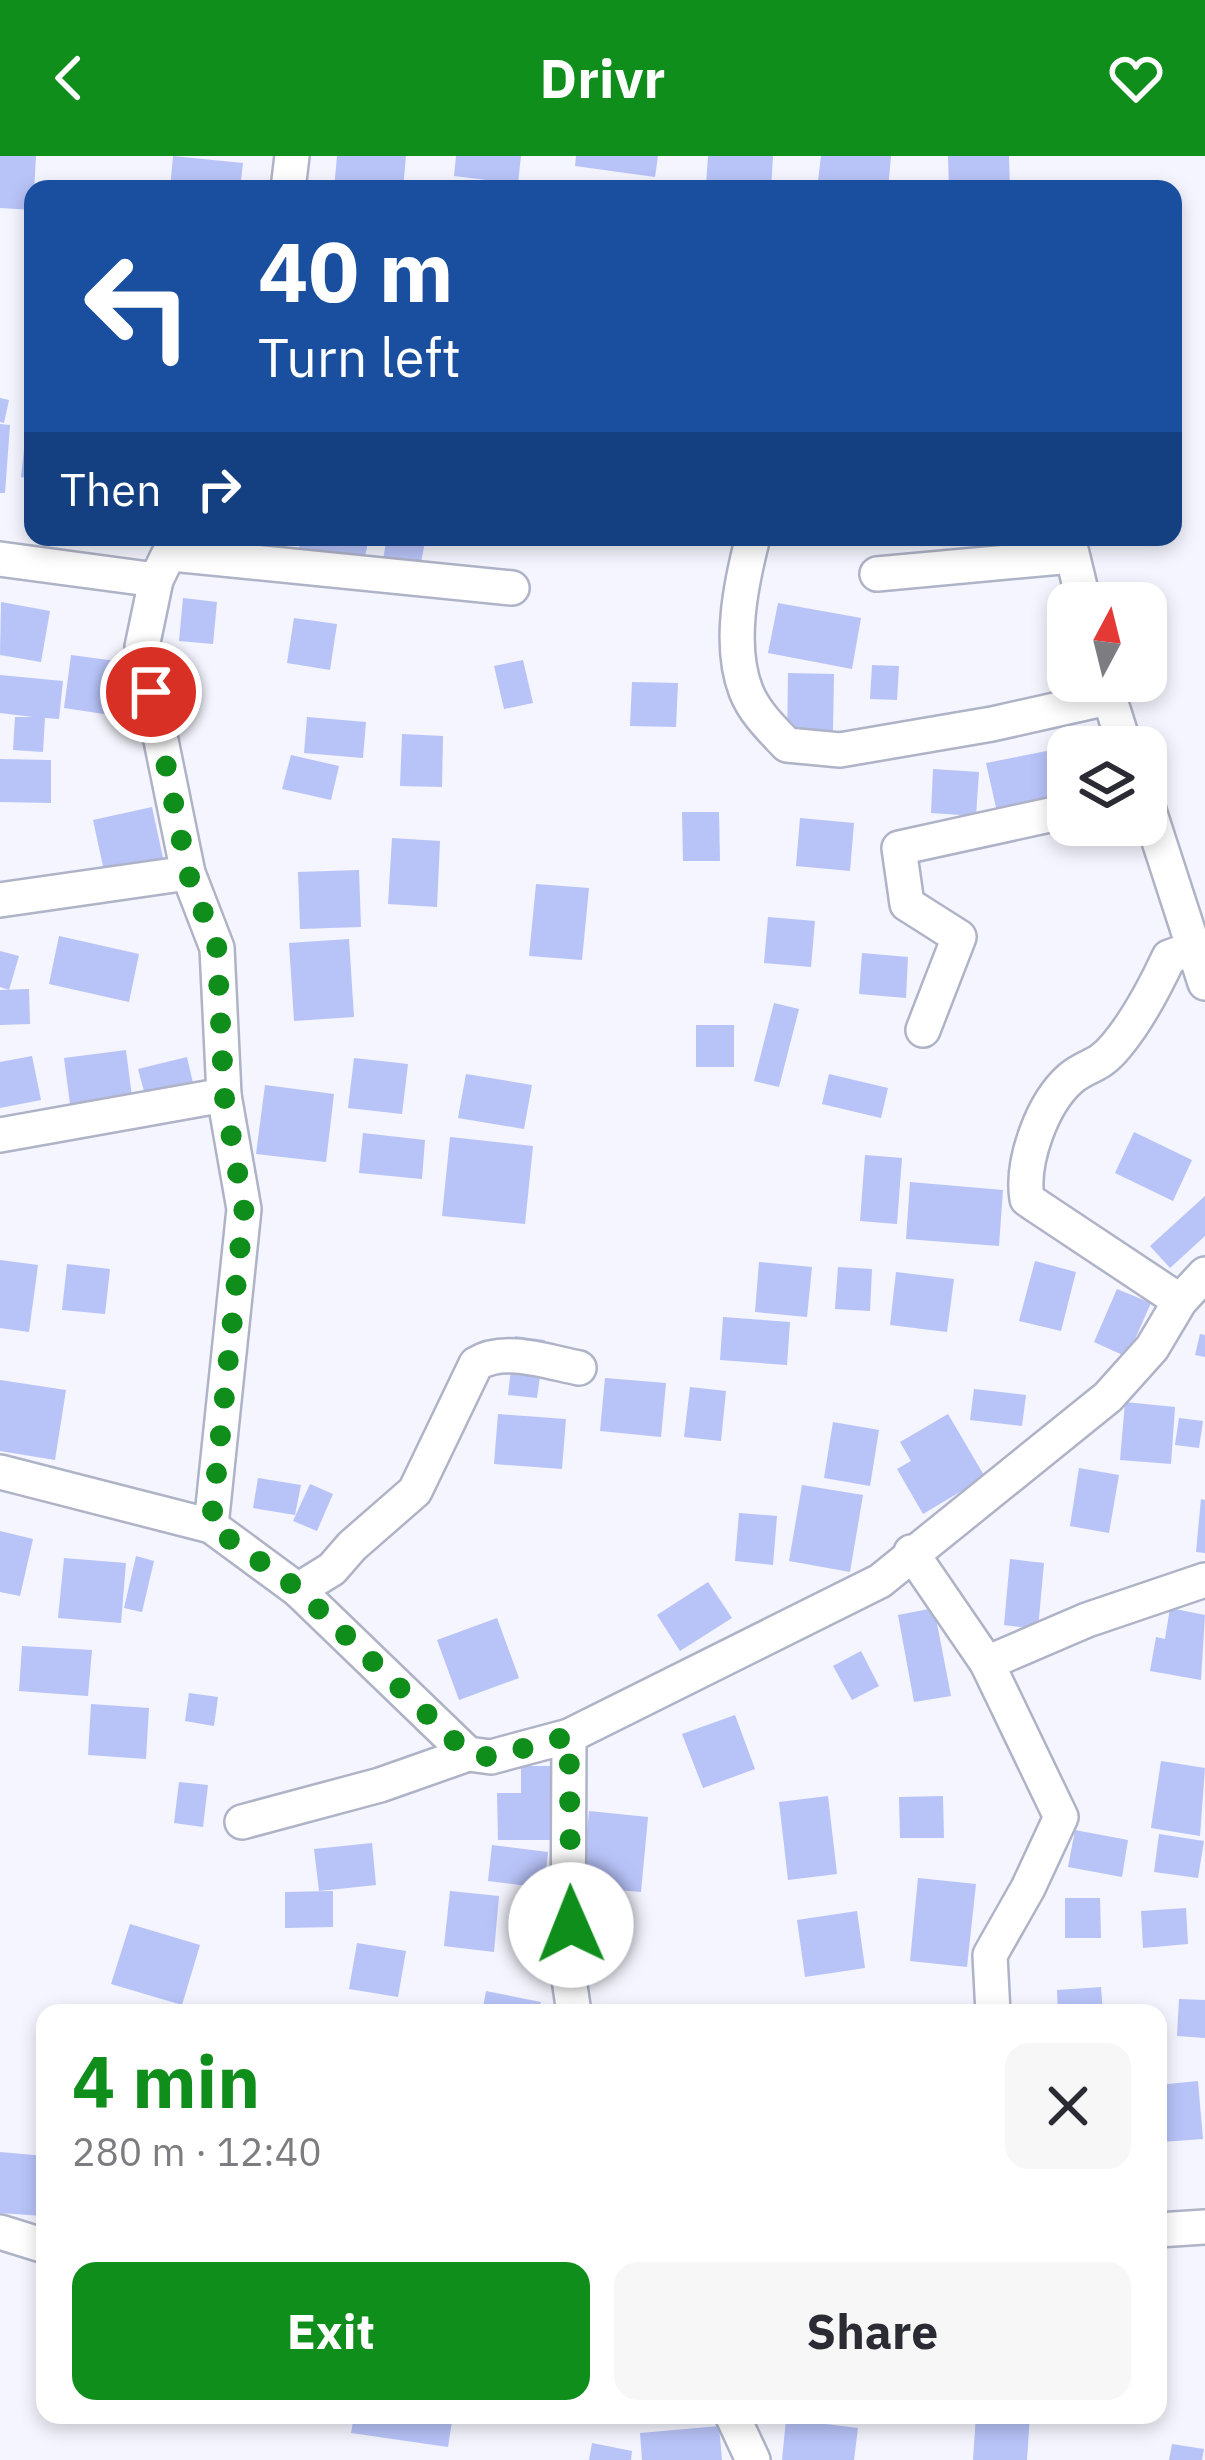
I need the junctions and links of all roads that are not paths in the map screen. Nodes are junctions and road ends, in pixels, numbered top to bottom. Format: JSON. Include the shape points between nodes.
{"nodes":[{"id":1,"x":752,"y":546,"type":"edge"},
{"id":2,"x":1070,"y":547,"type":"edge"},
{"id":3,"x":168,"y":557,"type":"edge"},
{"id":4,"x":0,"y":560,"type":"edge"},
{"id":5,"x":877,"y":574,"type":"dead end"},
{"id":6,"x":1079,"y":582,"type":"edge"},
{"id":7,"x":512,"y":588,"type":"dead end"},
{"id":8,"x":1066,"y":702,"type":"edge"},
{"id":9,"x":1047,"y":816,"type":"edge"},
{"id":10,"x":1160,"y":846,"type":"edge"},
{"id":11,"x":188,"y":873,"type":"junction"},
{"id":12,"x":0,"y":900,"type":"edge"},
{"id":13,"x":1191,"y":949,"type":"junction"},
{"id":14,"x":1205,"y":983,"type":"edge"},
{"id":15,"x":923,"y":1030,"type":"dead end"},
{"id":16,"x":224,"y":1095,"type":"junction"},
{"id":17,"x":0,"y":1135,"type":"edge"},
{"id":18,"x":1205,"y":1274,"type":"edge"},
{"id":19,"x":1180,"y":1301,"type":"junction"},
{"id":20,"x":579,"y":1369,"type":"dead end"},
{"id":21,"x":0,"y":1472,"type":"edge"},
{"id":22,"x":211,"y":1526,"type":"junction"},
{"id":23,"x":911,"y":1552,"type":"junction"},
{"id":24,"x":1205,"y":1580,"type":"edge"},
{"id":25,"x":298,"y":1589,"type":"junction"},
{"id":26,"x":987,"y":1663,"type":"junction"},
{"id":27,"x":569,"y":1736,"type":"junction"},
{"id":28,"x":468,"y":1754,"type":"junction"},
{"id":29,"x":242,"y":1822,"type":"dead end"},
{"id":30,"x":573,"y":2004,"type":"edge"},
{"id":31,"x":993,"y":2004,"type":"edge"},
{"id":32,"x":1205,"y":2227,"type":"edge"},
{"id":33,"x":1167,"y":2229,"type":"edge"},
{"id":34,"x":0,"y":2231,"type":"edge"},
{"id":35,"x":36,"y":2243,"type":"edge"},
{"id":36,"x":736,"y":2424,"type":"edge"},
{"id":37,"x":753,"y":2460,"type":"edge"}],
"edges":[{"from":1,"to":8,"type":"street","via":[[736,646],[746,691],[787,745],[840,750],[992,724]]},
{"from":2,"to":5,"type":"street"},
{"from":2,"to":6,"type":"street"},
{"from":3,"to":4,"type":"street"},
{"from":3,"to":7,"type":"street"},
{"from":3,"to":11,"type":"street","via":[[142,647]]},
{"from":9,"to":15,"type":"street","via":[[898,848],[907,904],[958,937]]},
{"from":10,"to":13,"type":"street"},
{"from":11,"to":12,"type":"street"},
{"from":11,"to":16,"type":"street","via":[[217,948]]},
{"from":13,"to":14,"type":"street"},
{"from":13,"to":19,"type":"street","via":[[1169,957],[1098,1066],[1062,1088],[1024,1182],[1027,1199]]},
{"from":16,"to":17,"type":"street"},
{"from":16,"to":22,"type":"street","via":[[244,1209]]},
{"from":18,"to":19,"type":"street"},
{"from":19,"to":23,"type":"street","via":[[1108,1397]]},
{"from":20,"to":25,"type":"street","via":[[509,1356],[476,1364],[415,1491],[332,1569]]},
{"from":21,"to":22,"type":"street"},
{"from":22,"to":25,"type":"street"},
{"from":23,"to":26,"type":"street"},
{"from":23,"to":27,"type":"street","via":[[880,1581]]},
{"from":24,"to":26,"type":"street"},
{"from":25,"to":28,"type":"street"},
{"from":26,"to":31,"type":"street","via":[[1061,1817],[990,1955]]},
{"from":27,"to":28,"type":"street","via":[[491,1757]]},
{"from":27,"to":30,"type":"street"},
{"from":28,"to":29,"type":"street"},
{"from":32,"to":33,"type":"street"},
{"from":34,"to":35,"type":"street"},
{"from":36,"to":37,"type":"street"}]}
